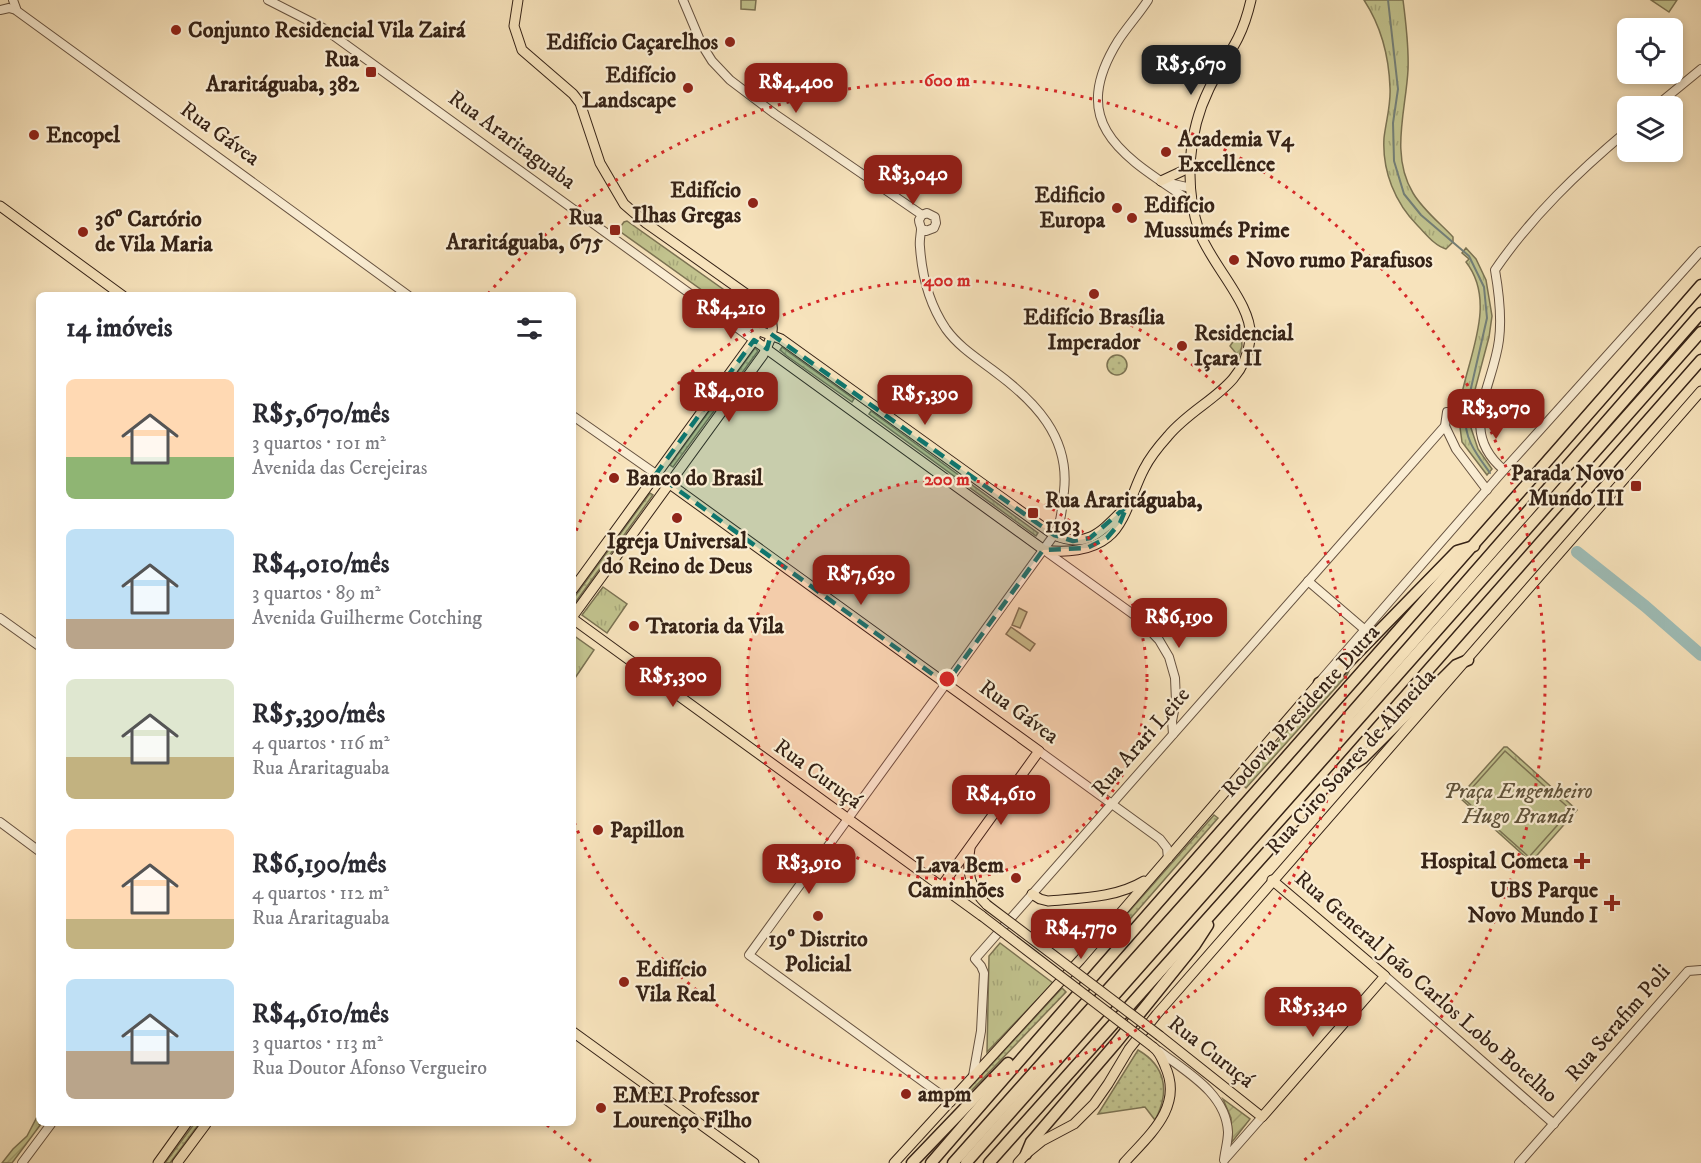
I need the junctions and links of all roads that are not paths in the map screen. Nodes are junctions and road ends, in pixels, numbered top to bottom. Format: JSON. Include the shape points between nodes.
{"nodes":[{"id":1,"x":13,"y":0,"type":"edge"},
{"id":2,"x":268,"y":0,"type":"edge"},
{"id":3,"x":518,"y":0,"type":"edge"},
{"id":4,"x":683,"y":0,"type":"edge"},
{"id":5,"x":1148,"y":0,"type":"edge"},
{"id":6,"x":1251,"y":0,"type":"edge"},
{"id":7,"x":0,"y":10,"type":"edge"},
{"id":8,"x":16,"y":10,"type":"junction"},
{"id":9,"x":1701,"y":69,"type":"edge"},
{"id":10,"x":1668,"y":96,"type":"edge"},
{"id":11,"x":1617,"y":140,"type":"edge"},
{"id":12,"x":1191,"y":167,"type":"junction"},
{"id":13,"x":1161,"y":181,"type":"junction"},
{"id":14,"x":1191,"y":188,"type":"junction"},
{"id":15,"x":1192,"y":203,"type":"junction"},
{"id":16,"x":0,"y":206,"type":"edge"},
{"id":17,"x":922,"y":215,"type":"junction"},
{"id":18,"x":921,"y":228,"type":"junction"},
{"id":19,"x":1701,"y":251,"type":"edge"},
{"id":20,"x":1701,"y":285,"type":"edge"},
{"id":21,"x":739,"y":290,"type":"junction"},
{"id":22,"x":118,"y":292,"type":"edge"},
{"id":23,"x":404,"y":292,"type":"edge"},
{"id":24,"x":1701,"y":313,"type":"edge"},
{"id":25,"x":728,"y":321,"type":"junction"},
{"id":26,"x":757,"y":330,"type":"junction"},
{"id":27,"x":1701,"y":332,"type":"edge"},
{"id":28,"x":771,"y":334,"type":"junction"},
{"id":29,"x":754,"y":340,"type":"junction"},
{"id":30,"x":766,"y":349,"type":"junction"},
{"id":31,"x":1701,"y":360,"type":"edge"},
{"id":32,"x":1701,"y":391,"type":"edge"},
{"id":33,"x":1476,"y":414,"type":"junction"},
{"id":34,"x":576,"y":418,"type":"edge"},
{"id":35,"x":1445,"y":426,"type":"junction"},
{"id":36,"x":1504,"y":470,"type":"junction"},
{"id":37,"x":656,"y":474,"type":"junction"},
{"id":38,"x":668,"y":483,"type":"junction"},
{"id":39,"x":1487,"y":490,"type":"junction"},
{"id":40,"x":1127,"y":506,"type":"junction"},
{"id":41,"x":1061,"y":515,"type":"junction"},
{"id":42,"x":1045,"y":529,"type":"junction"},
{"id":43,"x":1054,"y":536,"type":"junction"},
{"id":44,"x":1474,"y":546,"type":"junction"},
{"id":45,"x":1044,"y":550,"type":"junction"},
{"id":46,"x":1308,"y":581,"type":"junction"},
{"id":47,"x":576,"y":585,"type":"edge"},
{"id":48,"x":576,"y":614,"type":"edge"},
{"id":49,"x":0,"y":618,"type":"edge"},
{"id":50,"x":576,"y":620,"type":"edge"},
{"id":51,"x":1364,"y":629,"type":"junction"},
{"id":52,"x":36,"y":644,"type":"edge"},
{"id":53,"x":1468,"y":660,"type":"junction"},
{"id":54,"x":1319,"y":682,"type":"junction"},
{"id":55,"x":946,"y":684,"type":"junction"},
{"id":56,"x":1176,"y":701,"type":"junction"},
{"id":57,"x":1188,"y":717,"type":"junction"},
{"id":58,"x":1173,"y":734,"type":"junction"},
{"id":59,"x":1039,"y":751,"type":"junction"},
{"id":60,"x":1334,"y":777,"type":"junction"},
{"id":61,"x":1112,"y":803,"type":"junction"},
{"id":62,"x":848,"y":820,"type":"junction"},
{"id":63,"x":0,"y":822,"type":"edge"},
{"id":64,"x":970,"y":845,"type":"junction"},
{"id":65,"x":36,"y":848,"type":"edge"},
{"id":66,"x":1168,"y":859,"type":"junction"},
{"id":67,"x":1154,"y":875,"type":"junction"},
{"id":68,"x":1272,"y":880,"type":"junction"},
{"id":69,"x":941,"y":887,"type":"junction"},
{"id":70,"x":1032,"y":894,"type":"junction"},
{"id":71,"x":1216,"y":908,"type":"junction"},
{"id":72,"x":1701,"y":970,"type":"edge"},
{"id":73,"x":1385,"y":976,"type":"junction"},
{"id":74,"x":1068,"y":1004,"type":"junction"},
{"id":75,"x":576,"y":1034,"type":"edge"},
{"id":76,"x":1155,"y":1048,"type":"junction"},
{"id":77,"x":974,"y":1076,"type":"junction"},
{"id":78,"x":951,"y":1102,"type":"junction"},
{"id":79,"x":1262,"y":1117,"type":"junction"},
{"id":80,"x":1554,"y":1124,"type":"junction"},
{"id":81,"x":50,"y":1126,"type":"edge"},
{"id":82,"x":185,"y":1126,"type":"edge"},
{"id":83,"x":205,"y":1126,"type":"edge"},
{"id":84,"x":1026,"y":1154,"type":"junction"},
{"id":85,"x":1223,"y":1162,"type":"edge"},
{"id":86,"x":22,"y":1163,"type":"edge"},
{"id":87,"x":158,"y":1163,"type":"edge"},
{"id":88,"x":177,"y":1163,"type":"edge"},
{"id":89,"x":754,"y":1163,"type":"edge"},
{"id":90,"x":894,"y":1163,"type":"edge"},
{"id":91,"x":912,"y":1163,"type":"edge"},
{"id":92,"x":931,"y":1163,"type":"edge"},
{"id":93,"x":953,"y":1163,"type":"edge"},
{"id":94,"x":966,"y":1163,"type":"edge"},
{"id":95,"x":989,"y":1163,"type":"edge"},
{"id":96,"x":1017,"y":1163,"type":"edge"},
{"id":97,"x":1124,"y":1163,"type":"edge"},
{"id":98,"x":1519,"y":1163,"type":"edge"}],
"edges":[{"from":1,"to":8,"type":"street"},
{"from":2,"to":25,"type":"street","name":"Rua Araritaguaba","via":[[323,28]]},
{"from":3,"to":21,"type":"main road","via":[[514,26],[522,50],[580,103],[600,163],[624,204]]},
{"from":4,"to":17,"type":"street","via":[[702,45],[730,80]]},
{"from":5,"to":13,"type":"street","via":[[1109,58],[1100,85],[1099,111],[1101,123],[1115,144]]},
{"from":6,"to":12,"type":"main road","via":[[1239,38],[1203,102],[1194,133]]},
{"from":7,"to":8,"type":"street"},
{"from":8,"to":23,"type":"street","name":"Rua Gávea"},
{"from":9,"to":10,"type":"street"},
{"from":11,"to":33,"type":"street","via":[[1540,212],[1495,270],[1499,340],[1493,372]]},
{"from":12,"to":13,"type":"main road"},
{"from":12,"to":14,"type":"main road"},
{"from":13,"to":14,"type":"street"},
{"from":13,"to":15,"type":"street"},
{"from":14,"to":15,"type":"main road"},
{"from":15,"to":40,"type":"main road","via":[[1206,247],[1247,314],[1249,347],[1230,384],[1180,423],[1156,452]]},
{"from":16,"to":22,"type":"main road"},
{"from":17,"to":18,"type":"street","via":[[918,223]]},
{"from":17,"to":18,"type":"street","via":[[932,215],[936,223],[929,231]]},
{"from":18,"to":41,"type":"street","via":[[923,277],[943,324],[971,355],[1023,394],[1054,431],[1065,471]]},
{"from":19,"to":36,"type":"street"},
{"from":20,"to":44,"type":"highway","name":"Rodovia Presidente Dutra"},
{"from":21,"to":26,"type":"main road","via":[[755,310]]},
{"from":21,"to":28,"type":"main road","via":[[770,314]]},
{"from":24,"to":93,"type":"highway","name":"Rodovia Presidente Dutra"},
{"from":25,"to":26,"type":"street","name":"Rua Araritaguaba"},
{"from":25,"to":29,"type":"street","name":"Rua Araritaguaba"},
{"from":26,"to":28,"type":"main road","name":"Rua Araritaguaba"},
{"from":26,"to":29,"type":"main road"},
{"from":27,"to":94,"type":"highway"},
{"from":28,"to":30,"type":"main road"},
{"from":28,"to":42,"type":"main road","name":"Rua Araritaguaba"},
{"from":29,"to":30,"type":"main road","name":"Rua Araritaguaba"},
{"from":29,"to":37,"type":"main road"},
{"from":30,"to":38,"type":"main road"},
{"from":30,"to":45,"type":"main road","name":"Rua Araritaguaba"},
{"from":31,"to":60,"type":"highway"},
{"from":32,"to":53,"type":"main road","name":"Rua Ciro Soares de Almeida"},
{"from":33,"to":35,"type":"street","via":[[1447,412]]},
{"from":33,"to":36,"type":"street","via":[[1483,444]]},
{"from":34,"to":37,"type":"street","name":"Rua Gávea"},
{"from":35,"to":39,"type":"street","via":[[1456,449]]},
{"from":35,"to":46,"type":"street","name":"Rua Arari Leite"},
{"from":36,"to":39,"type":"street"},
{"from":37,"to":38,"type":"main road","name":"Rua Gávea"},
{"from":37,"to":47,"type":"main road"},
{"from":38,"to":48,"type":"main road"},
{"from":38,"to":55,"type":"main road","name":"Rua Gávea"},
{"from":39,"to":51,"type":"street"},
{"from":40,"to":43,"type":"main road","via":[[1090,538],[1073,541]]},
{"from":40,"to":45,"type":"main road","via":[[1114,531],[1098,543],[1060,552]]},
{"from":41,"to":42,"type":"street"},
{"from":41,"to":43,"type":"street"},
{"from":42,"to":43,"type":"main road","name":"Rua Araritaguaba"},
{"from":43,"to":45,"type":"street"},
{"from":44,"to":54,"type":"highway","via":[[1457,551],[1338,673]]},
{"from":44,"to":74,"type":"highway","name":"Rodovia Presidente Dutra"},
{"from":45,"to":55,"type":"street"},
{"from":45,"to":56,"type":"street","name":"Rua Araritaguaba","via":[[1137,617],[1159,640],[1170,657]]},
{"from":46,"to":51,"type":"street"},
{"from":46,"to":57,"type":"street","name":"Rua Arari Leite"},
{"from":49,"to":52,"type":"street"},
{"from":50,"to":62,"type":"main road","name":"Rua Curuçá"},
{"from":51,"to":54,"type":"street"},
{"from":53,"to":60,"type":"highway","via":[[1456,665],[1363,758]]},
{"from":53,"to":68,"type":"main road","name":"Rua Ciro Soares de Almeida"},
{"from":54,"to":66,"type":"main road"},
{"from":55,"to":59,"type":"main road","name":"Rua Gávea"},
{"from":55,"to":62,"type":"street"},
{"from":56,"to":57,"type":"street"},
{"from":56,"to":58,"type":"street","name":"Rua Araritaguaba"},
{"from":57,"to":58,"type":"street","name":"Rua Arari Leite"},
{"from":58,"to":61,"type":"street","name":"Rua Arari Leite"},
{"from":59,"to":61,"type":"street","name":"Rua Gávea"},
{"from":59,"to":64,"type":"main road"},
{"from":60,"to":71,"type":"highway"},
{"from":61,"to":66,"type":"street","name":"Rua Gávea","via":[[1160,838]]},
{"from":61,"to":70,"type":"street","name":"Rua Arari Leite"},
{"from":62,"to":69,"type":"main road","name":"Rua Curuçá"},
{"from":62,"to":78,"type":"street","via":[[749,955]]},
{"from":63,"to":65,"type":"street"},
{"from":64,"to":69,"type":"main road"},
{"from":64,"to":79,"type":"main road","name":"Rua Curuçá","bridge":true,"via":[[972,887],[987,905]]},
{"from":66,"to":67,"type":"main road"},
{"from":67,"to":70,"type":"main road","via":[[1130,890],[1105,895],[1048,901]]},
{"from":67,"to":77,"type":"main road"},
{"from":68,"to":73,"type":"main road","name":"Rua General João Carlos Lobo Botelho"},
{"from":68,"to":84,"type":"main road","name":"Rua Ciro Soares de Almeida","via":[[1156,1014],[1121,1060],[1102,1094],[1074,1124]]},
{"from":69,"to":76,"type":"main road","name":"Rua Curuçá","bridge":true},
{"from":70,"to":77,"type":"street","name":"Rua Arari Leite","via":[[975,959],[984,973]]},
{"from":71,"to":84,"type":"highway","via":[[1195,945],[1030,1142]]},
{"from":71,"to":95,"type":"highway"},
{"from":72,"to":80,"type":"street","name":"Rua Serafim Poli","via":[[1688,971]]},
{"from":73,"to":79,"type":"main road"},
{"from":73,"to":80,"type":"street","name":"Rua General João Carlos Lobo Botelho"},
{"from":74,"to":91,"type":"highway"},
{"from":74,"to":92,"type":"highway","name":"Rodovia Presidente Dutra"},
{"from":75,"to":89,"type":"main road"},
{"from":76,"to":85,"type":"street","name":"Rua Curuçá","via":[[1205,1087],[1221,1107],[1227,1129]]},
{"from":76,"to":97,"type":"main road","via":[[1170,1079],[1169,1104]]},
{"from":77,"to":78,"type":"main road"},
{"from":78,"to":90,"type":"main road"},
{"from":79,"to":85,"type":"street"},
{"from":80,"to":98,"type":"street","name":"Rua Serafim Poli"},
{"from":81,"to":86,"type":"street"},
{"from":82,"to":87,"type":"main road"},
{"from":83,"to":88,"type":"main road"},
{"from":84,"to":96,"type":"main road","name":"Rua Ciro Soares de Almeida"}]}
